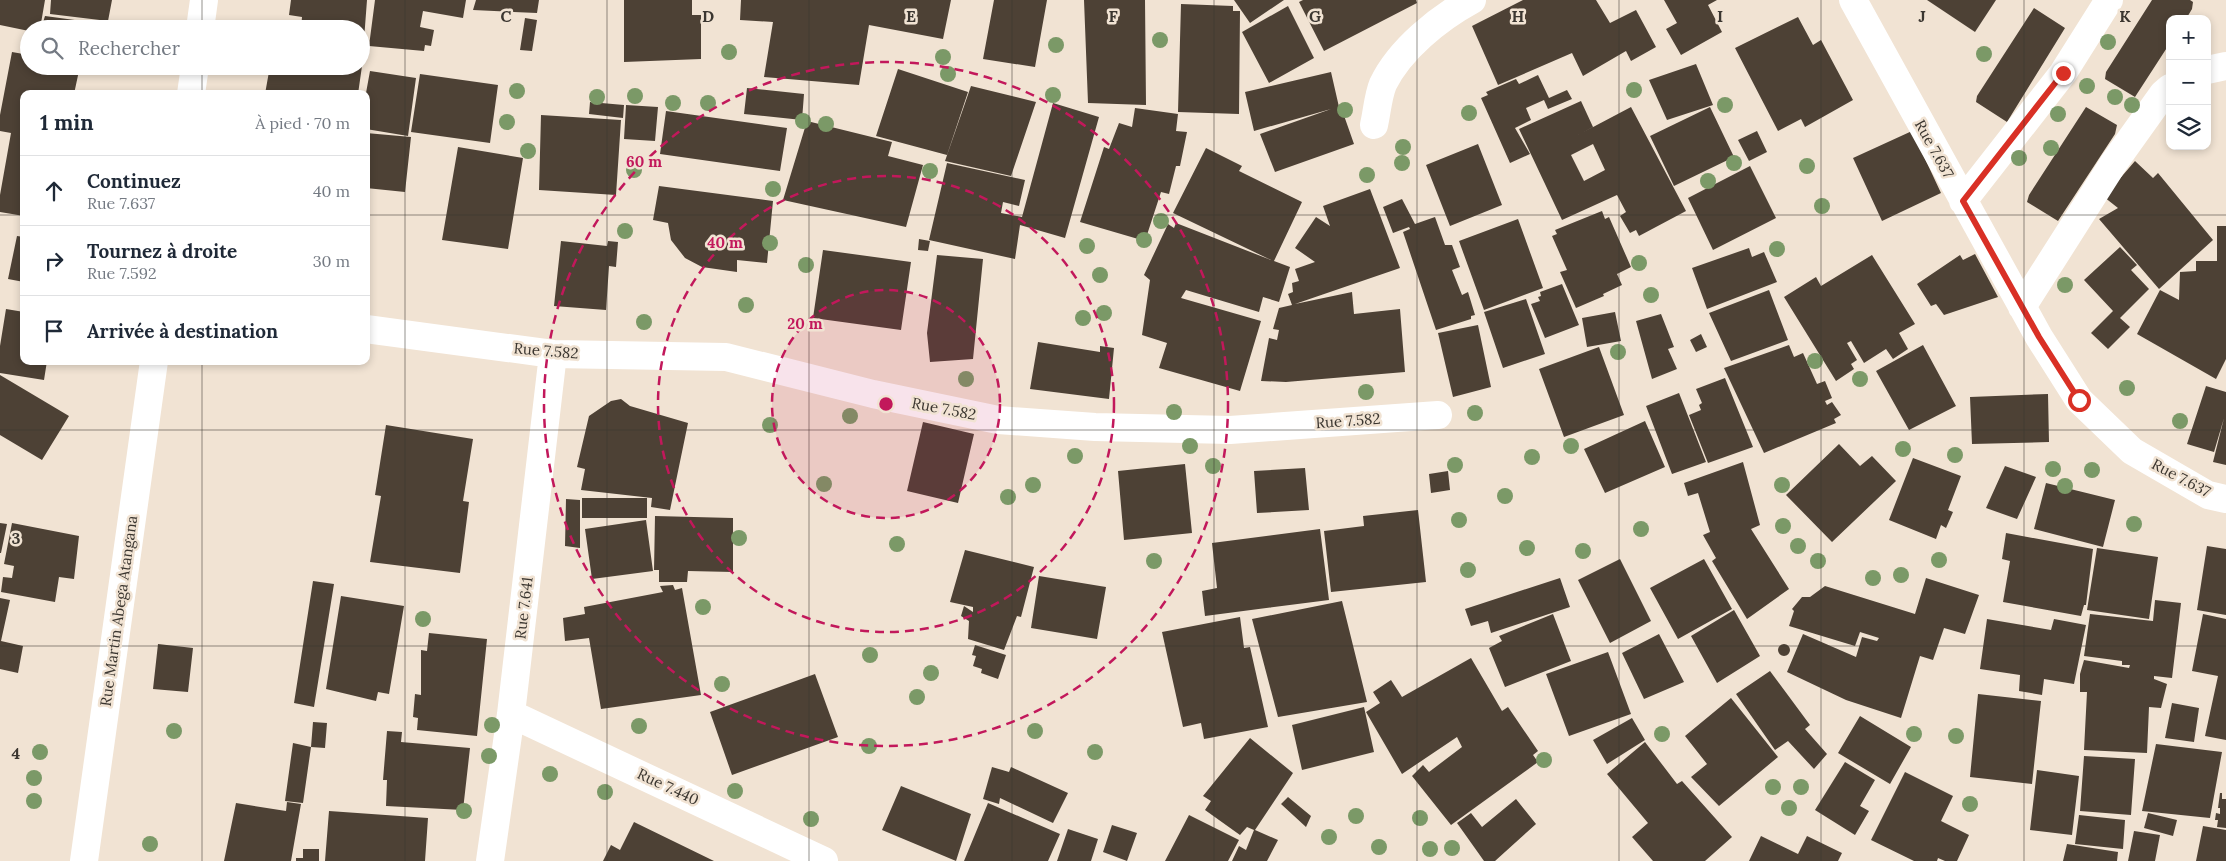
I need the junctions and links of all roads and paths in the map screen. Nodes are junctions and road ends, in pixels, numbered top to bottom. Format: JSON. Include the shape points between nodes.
{"nodes":[{"id":1,"x":204,"y":0,"type":"edge"},
{"id":2,"x":1472,"y":0,"type":"edge"},
{"id":3,"x":1853,"y":0,"type":"edge"},
{"id":4,"x":2109,"y":0,"type":"edge"},
{"id":5,"x":201,"y":20,"type":"edge"},
{"id":6,"x":2226,"y":66,"type":"edge"},
{"id":7,"x":2211,"y":69,"type":"edge"},
{"id":8,"x":194,"y":75,"type":"edge"},
{"id":9,"x":192,"y":90,"type":"edge"},
{"id":10,"x":2166,"y":91,"type":"edge"},
{"id":11,"x":1374,"y":125,"type":"dead end"},
{"id":12,"x":1963,"y":201,"type":"junction"},
{"id":13,"x":2022,"y":307,"type":"junction"},
{"id":14,"x":370,"y":330,"type":"edge"},
{"id":15,"x":552,"y":354,"type":"junction"},
{"id":16,"x":153,"y":365,"type":"edge"},
{"id":17,"x":1438,"y":415,"type":"dead end"},
{"id":18,"x":2226,"y":499,"type":"edge"},
{"id":19,"x":511,"y":714,"type":"junction"},
{"id":20,"x":84,"y":861,"type":"edge"},
{"id":21,"x":490,"y":861,"type":"edge"},
{"id":22,"x":824,"y":861,"type":"edge"}],
"edges":[{"from":1,"to":5,"type":"street"},
{"from":2,"to":11,"type":"street","via":[[1429,28],[1402,56],[1383,84]]},
{"from":3,"to":12,"type":"street","name":"Rue 7.637"},
{"from":4,"to":12,"type":"street","via":[[2063,73]]},
{"from":6,"to":7,"type":"street"},
{"from":8,"to":9,"type":"street"},
{"from":10,"to":13,"type":"street","via":[[2113,164]]},
{"from":12,"to":13,"type":"street","name":"Rue 7.637"},
{"from":13,"to":18,"type":"street","name":"Rue 7.637","via":[[2079,400],[2132,451],[2208,495]]},
{"from":14,"to":15,"type":"street","name":"Rue 7.582"},
{"from":15,"to":17,"type":"street","name":"Rue 7.582","via":[[726,357],[873,394],[998,420],[1095,427],[1230,430]]},
{"from":15,"to":19,"type":"street","name":"Rue 7.641"},
{"from":16,"to":20,"type":"street","name":"Rue Martin Abega Atangana"},
{"from":19,"to":21,"type":"street","name":"Rue 7.641"},
{"from":19,"to":22,"type":"street","name":"Rue 7.440"}]}
